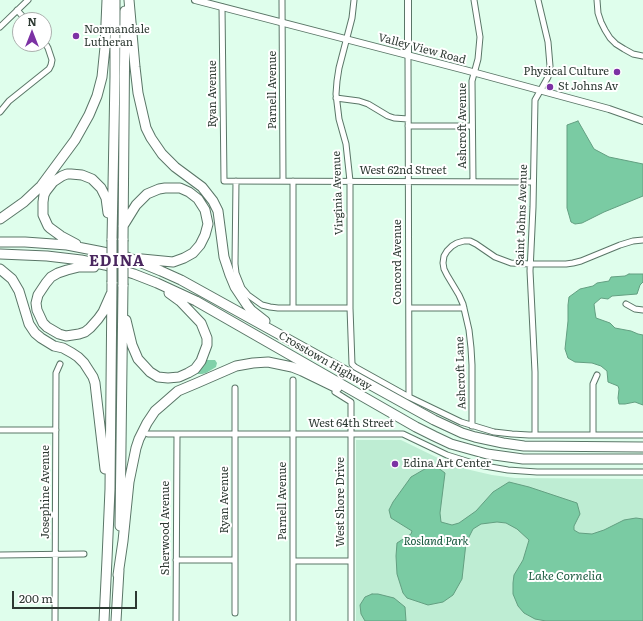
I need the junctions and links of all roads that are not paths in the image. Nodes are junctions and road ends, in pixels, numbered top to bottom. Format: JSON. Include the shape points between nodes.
{"nodes":[{"id":1,"x":28,"y":0,"type":"edge"},
{"id":2,"x":107,"y":0,"type":"edge"},
{"id":3,"x":115,"y":0,"type":"edge"},
{"id":4,"x":125,"y":0,"type":"edge"},
{"id":5,"x":129,"y":0,"type":"edge"},
{"id":6,"x":195,"y":0,"type":"edge"},
{"id":7,"x":282,"y":0,"type":"edge"},
{"id":8,"x":354,"y":0,"type":"edge"},
{"id":9,"x":408,"y":0,"type":"edge"},
{"id":10,"x":474,"y":0,"type":"edge"},
{"id":11,"x":538,"y":0,"type":"edge"},
{"id":12,"x":598,"y":0,"type":"edge"},
{"id":13,"x":222,"y":7,"type":"junction"},
{"id":14,"x":17,"y":10,"type":"joint"},
{"id":15,"x":282,"y":22,"type":"junction"},
{"id":16,"x":0,"y":27,"type":"edge"},
{"id":17,"x":346,"y":39,"type":"junction"},
{"id":18,"x":49,"y":52,"type":"edge"},
{"id":19,"x":408,"y":55,"type":"junction"},
{"id":20,"x":643,"y":56,"type":"edge"},
{"id":21,"x":474,"y":73,"type":"junction"},
{"id":22,"x":540,"y":91,"type":"junction"},
{"id":23,"x":336,"y":98,"type":"junction"},
{"id":24,"x":0,"y":112,"type":"edge"},
{"id":25,"x":408,"y":120,"type":"junction"},
{"id":26,"x":643,"y":121,"type":"edge"},
{"id":27,"x":408,"y":126,"type":"junction"},
{"id":28,"x":472,"y":126,"type":"junction"},
{"id":29,"x":224,"y":180,"type":"joint"},
{"id":30,"x":236,"y":180,"type":"junction"},
{"id":31,"x":283,"y":181,"type":"junction"},
{"id":32,"x":293,"y":181,"type":"junction"},
{"id":33,"x":350,"y":181,"type":"junction"},
{"id":34,"x":408,"y":181,"type":"junction"},
{"id":35,"x":473,"y":182,"type":"junction"},
{"id":36,"x":533,"y":182,"type":"junction"},
{"id":37,"x":0,"y":219,"type":"edge"},
{"id":38,"x":123,"y":226,"type":"junction"},
{"id":39,"x":112,"y":240,"type":"junction"},
{"id":40,"x":643,"y":240,"type":"edge"},
{"id":41,"x":0,"y":242,"type":"edge"},
{"id":42,"x":98,"y":251,"type":"junction"},
{"id":43,"x":0,"y":254,"type":"edge"},
{"id":44,"x":127,"y":257,"type":"junction"},
{"id":45,"x":530,"y":264,"type":"junction"},
{"id":46,"x":0,"y":269,"type":"edge"},
{"id":47,"x":119,"y":269,"type":"junction"},
{"id":48,"x":142,"y":276,"type":"junction"},
{"id":49,"x":112,"y":287,"type":"junction"},
{"id":50,"x":626,"y":304,"type":"dead end"},
{"id":51,"x":122,"y":307,"type":"junction"},
{"id":52,"x":293,"y":308,"type":"junction"},
{"id":53,"x":350,"y":308,"type":"junction"},
{"id":54,"x":409,"y":308,"type":"junction"},
{"id":55,"x":464,"y":308,"type":"junction"},
{"id":56,"x":643,"y":310,"type":"edge"},
{"id":57,"x":281,"y":335,"type":"junction"},
{"id":58,"x":60,"y":364,"type":"dead end"},
{"id":59,"x":597,"y":375,"type":"dead end"},
{"id":60,"x":293,"y":380,"type":"dead end"},
{"id":61,"x":235,"y":388,"type":"dead end"},
{"id":62,"x":334,"y":392,"type":"dead end"},
{"id":63,"x":409,"y":397,"type":"junction"},
{"id":64,"x":399,"y":417,"type":"junction"},
{"id":65,"x":472,"y":426,"type":"junction"},
{"id":66,"x":0,"y":430,"type":"edge"},
{"id":67,"x":56,"y":430,"type":"junction"},
{"id":68,"x":148,"y":434,"type":"dead end"},
{"id":69,"x":177,"y":434,"type":"junction"},
{"id":70,"x":235,"y":434,"type":"junction"},
{"id":71,"x":350,"y":434,"type":"junction"},
{"id":72,"x":593,"y":434,"type":"junction"},
{"id":73,"x":293,"y":435,"type":"junction"},
{"id":74,"x":535,"y":435,"type":"junction"},
{"id":75,"x":643,"y":435,"type":"edge"},
{"id":76,"x":643,"y":447,"type":"edge"},
{"id":77,"x":643,"y":459,"type":"edge"},
{"id":78,"x":643,"y":472,"type":"edge"},
{"id":79,"x":110,"y":489,"type":"junction"},
{"id":80,"x":0,"y":554,"type":"edge"},
{"id":81,"x":55,"y":554,"type":"junction"},
{"id":82,"x":84,"y":554,"type":"dead end"},
{"id":83,"x":176,"y":560,"type":"junction"},
{"id":84,"x":234,"y":560,"type":"junction"},
{"id":85,"x":292,"y":561,"type":"junction"},
{"id":86,"x":351,"y":561,"type":"junction"},
{"id":87,"x":118,"y":575,"type":"junction"},
{"id":88,"x":235,"y":613,"type":"dead end"},
{"id":89,"x":55,"y":621,"type":"edge"},
{"id":90,"x":104,"y":621,"type":"edge"},
{"id":91,"x":116,"y":621,"type":"edge"},
{"id":92,"x":176,"y":621,"type":"edge"},
{"id":93,"x":292,"y":621,"type":"edge"},
{"id":94,"x":351,"y":621,"type":"edge"}],
"edges":[{"from":1,"to":14,"type":"street"},
{"from":2,"to":37,"type":"highway","via":[[102,77],[89,115],[75,140],[41,186]]},
{"from":3,"to":39,"type":"highway"},
{"from":4,"to":38,"type":"highway"},
{"from":5,"to":57,"type":"highway","via":[[138,93],[146,128],[165,157],[202,187],[213,201],[218,211],[225,262],[235,287],[251,310]]},
{"from":6,"to":13,"type":"street","name":"Valley View Road"},
{"from":7,"to":15,"type":"street","name":"Parnell Avenue"},
{"from":8,"to":17,"type":"street","name":"Virginia Avenue"},
{"from":9,"to":19,"type":"street"},
{"from":10,"to":21,"type":"street","name":"Ashcroft Avenue","via":[[480,37]]},
{"from":11,"to":22,"type":"street","name":"Saint Johns Avenue","via":[[550,54],[548,77]]},
{"from":12,"to":20,"type":"street","via":[[600,22],[610,38],[624,50]]},
{"from":13,"to":15,"type":"street","name":"Valley View Road"},
{"from":13,"to":29,"type":"street","name":"Ryan Avenue"},
{"from":14,"to":16,"type":"street"},
{"from":15,"to":17,"type":"street","name":"Valley View Road"},
{"from":15,"to":31,"type":"street","name":"Parnell Avenue"},
{"from":17,"to":19,"type":"street","name":"Valley View Road"},
{"from":17,"to":23,"type":"street","name":"Virginia Avenue","via":[[338,74]]},
{"from":18,"to":24,"type":"street","via":[[52,60],[49,69],[9,101]]},
{"from":19,"to":21,"type":"street","name":"Valley View Road"},
{"from":19,"to":25,"type":"street"},
{"from":21,"to":22,"type":"street","name":"Valley View Road"},
{"from":21,"to":28,"type":"street","name":"Ashcroft Avenue"},
{"from":22,"to":26,"type":"street","name":"Valley View Road"},
{"from":22,"to":36,"type":"street","name":"Saint Johns Avenue","via":[[534,100]]},
{"from":23,"to":25,"type":"street","via":[[359,101],[388,116]]},
{"from":23,"to":33,"type":"street","name":"Virginia Avenue","via":[[346,144]]},
{"from":25,"to":27,"type":"street","name":"Concord Avenue"},
{"from":27,"to":28,"type":"street"},
{"from":27,"to":34,"type":"street","name":"Concord Avenue"},
{"from":28,"to":35,"type":"street","name":"Ashcroft Avenue"},
{"from":29,"to":30,"type":"street","name":"West 62nd Street"},
{"from":30,"to":31,"type":"street","name":"West 62nd Street"},
{"from":30,"to":52,"type":"street","via":[[235,264],[242,288],[262,305]]},
{"from":31,"to":32,"type":"street","name":"West 62nd Street"},
{"from":32,"to":33,"type":"street","name":"West 62nd Street"},
{"from":32,"to":52,"type":"street"},
{"from":33,"to":34,"type":"street","name":"West 62nd Street"},
{"from":33,"to":53,"type":"street","name":"Virginia Avenue"},
{"from":34,"to":35,"type":"street","name":"West 62nd Street"},
{"from":34,"to":54,"type":"street","name":"Concord Avenue"},
{"from":35,"to":36,"type":"street","name":"West 62nd Street"},
{"from":36,"to":45,"type":"street","name":"Saint Johns Avenue"},
{"from":38,"to":44,"type":"highway","via":[[145,196],[159,189],[168,188],[180,188],[198,199],[205,210],[207,220],[206,232],[200,245],[184,258],[172,262]]},
{"from":38,"to":51,"type":"highway","bridge":true},
{"from":39,"to":42,"type":"highway","via":[[106,198],[101,188],[92,179],[82,175],[67,174],[56,179],[43,199],[43,215],[48,226],[64,238]]},
{"from":39,"to":49,"type":"highway","bridge":true},
{"from":40,"to":45,"type":"street","name":"Ashcroft Lane","via":[[632,241],[573,263]]},
{"from":41,"to":42,"type":"highway","name":"Crosstown Highway","via":[[47,243]]},
{"from":42,"to":44,"type":"highway","name":"Crosstown Highway"},
{"from":43,"to":47,"type":"highway","name":"Crosstown Highway","via":[[64,257]]},
{"from":44,"to":57,"type":"highway","name":"Crosstown Highway","via":[[181,280]]},
{"from":45,"to":55,"type":"street","name":"Ashcroft Lane","via":[[502,261],[476,244],[457,242],[447,250],[443,263]]},
{"from":45,"to":74,"type":"street","name":"Saint Johns Avenue"},
{"from":46,"to":79,"type":"highway","via":[[12,279],[19,291],[29,324],[35,333],[54,346],[78,357],[93,378],[106,477]]},
{"from":47,"to":48,"type":"highway","name":"Crosstown Highway"},
{"from":47,"to":49,"type":"highway","via":[[79,267],[58,273],[42,288],[36,303],[37,310],[47,327],[59,334],[79,334],[90,328],[103,312]]},
{"from":48,"to":51,"type":"highway","via":[[180,301],[201,323],[207,345],[195,369],[179,377],[168,378],[158,377],[150,372],[138,359]]},
{"from":48,"to":64,"type":"highway","name":"Crosstown Highway","via":[[196,301]]},
{"from":49,"to":79,"type":"highway"},
{"from":50,"to":56,"type":"street"},
{"from":51,"to":87,"type":"highway"},
{"from":52,"to":53,"type":"street"},
{"from":53,"to":63,"type":"street","name":"Virginia Avenue","via":[[352,364]]},
{"from":54,"to":55,"type":"street"},
{"from":54,"to":63,"type":"street","name":"Concord Avenue"},
{"from":55,"to":65,"type":"street","name":"Ashcroft Lane","via":[[471,348]]},
{"from":57,"to":76,"type":"highway","name":"Crosstown Highway","via":[[462,433],[524,446]]},
{"from":58,"to":67,"type":"street","name":"Josephine Avenue","via":[[56,373]]},
{"from":59,"to":72,"type":"street","via":[[593,384]]},
{"from":60,"to":73,"type":"street","name":"Parnell Avenue"},
{"from":61,"to":70,"type":"street","name":"Ryan Avenue"},
{"from":62,"to":71,"type":"street","name":"West Shore Drive","via":[[351,402]]},
{"from":63,"to":65,"type":"street"},
{"from":64,"to":77,"type":"highway","name":"Crosstown Highway","via":[[451,444],[499,456],[542,460]]},
{"from":64,"to":87,"type":"highway","via":[[302,371],[268,362],[236,366],[178,391],[155,411],[138,444],[129,482]]},
{"from":65,"to":74,"type":"street","via":[[494,432]]},
{"from":66,"to":67,"type":"street"},
{"from":67,"to":81,"type":"street","name":"Josephine Avenue"},
{"from":68,"to":69,"type":"street","name":"West 64th Street"},
{"from":69,"to":70,"type":"street","name":"West 64th Street"},
{"from":69,"to":83,"type":"street","name":"Sherwood Avenue"},
{"from":70,"to":73,"type":"street","name":"West 64th Street"},
{"from":70,"to":84,"type":"street","name":"Ryan Avenue"},
{"from":71,"to":73,"type":"street","name":"West 64th Street"},
{"from":71,"to":78,"type":"street","name":"West 64th Street","via":[[403,434],[447,455],[479,465],[508,470]]},
{"from":71,"to":86,"type":"street","name":"West Shore Drive"},
{"from":72,"to":74,"type":"street"},
{"from":72,"to":75,"type":"street"},
{"from":73,"to":85,"type":"street","name":"Parnell Avenue"},
{"from":79,"to":90,"type":"highway"},
{"from":80,"to":81,"type":"street"},
{"from":81,"to":82,"type":"street"},
{"from":81,"to":89,"type":"street","name":"Josephine Avenue"},
{"from":83,"to":84,"type":"street"},
{"from":83,"to":92,"type":"street","name":"Sherwood Avenue"},
{"from":84,"to":88,"type":"street","name":"Ryan Avenue"},
{"from":85,"to":86,"type":"street"},
{"from":85,"to":93,"type":"street","name":"Parnell Avenue"},
{"from":86,"to":94,"type":"street","name":"West Shore Drive"},
{"from":87,"to":91,"type":"highway"}]}
